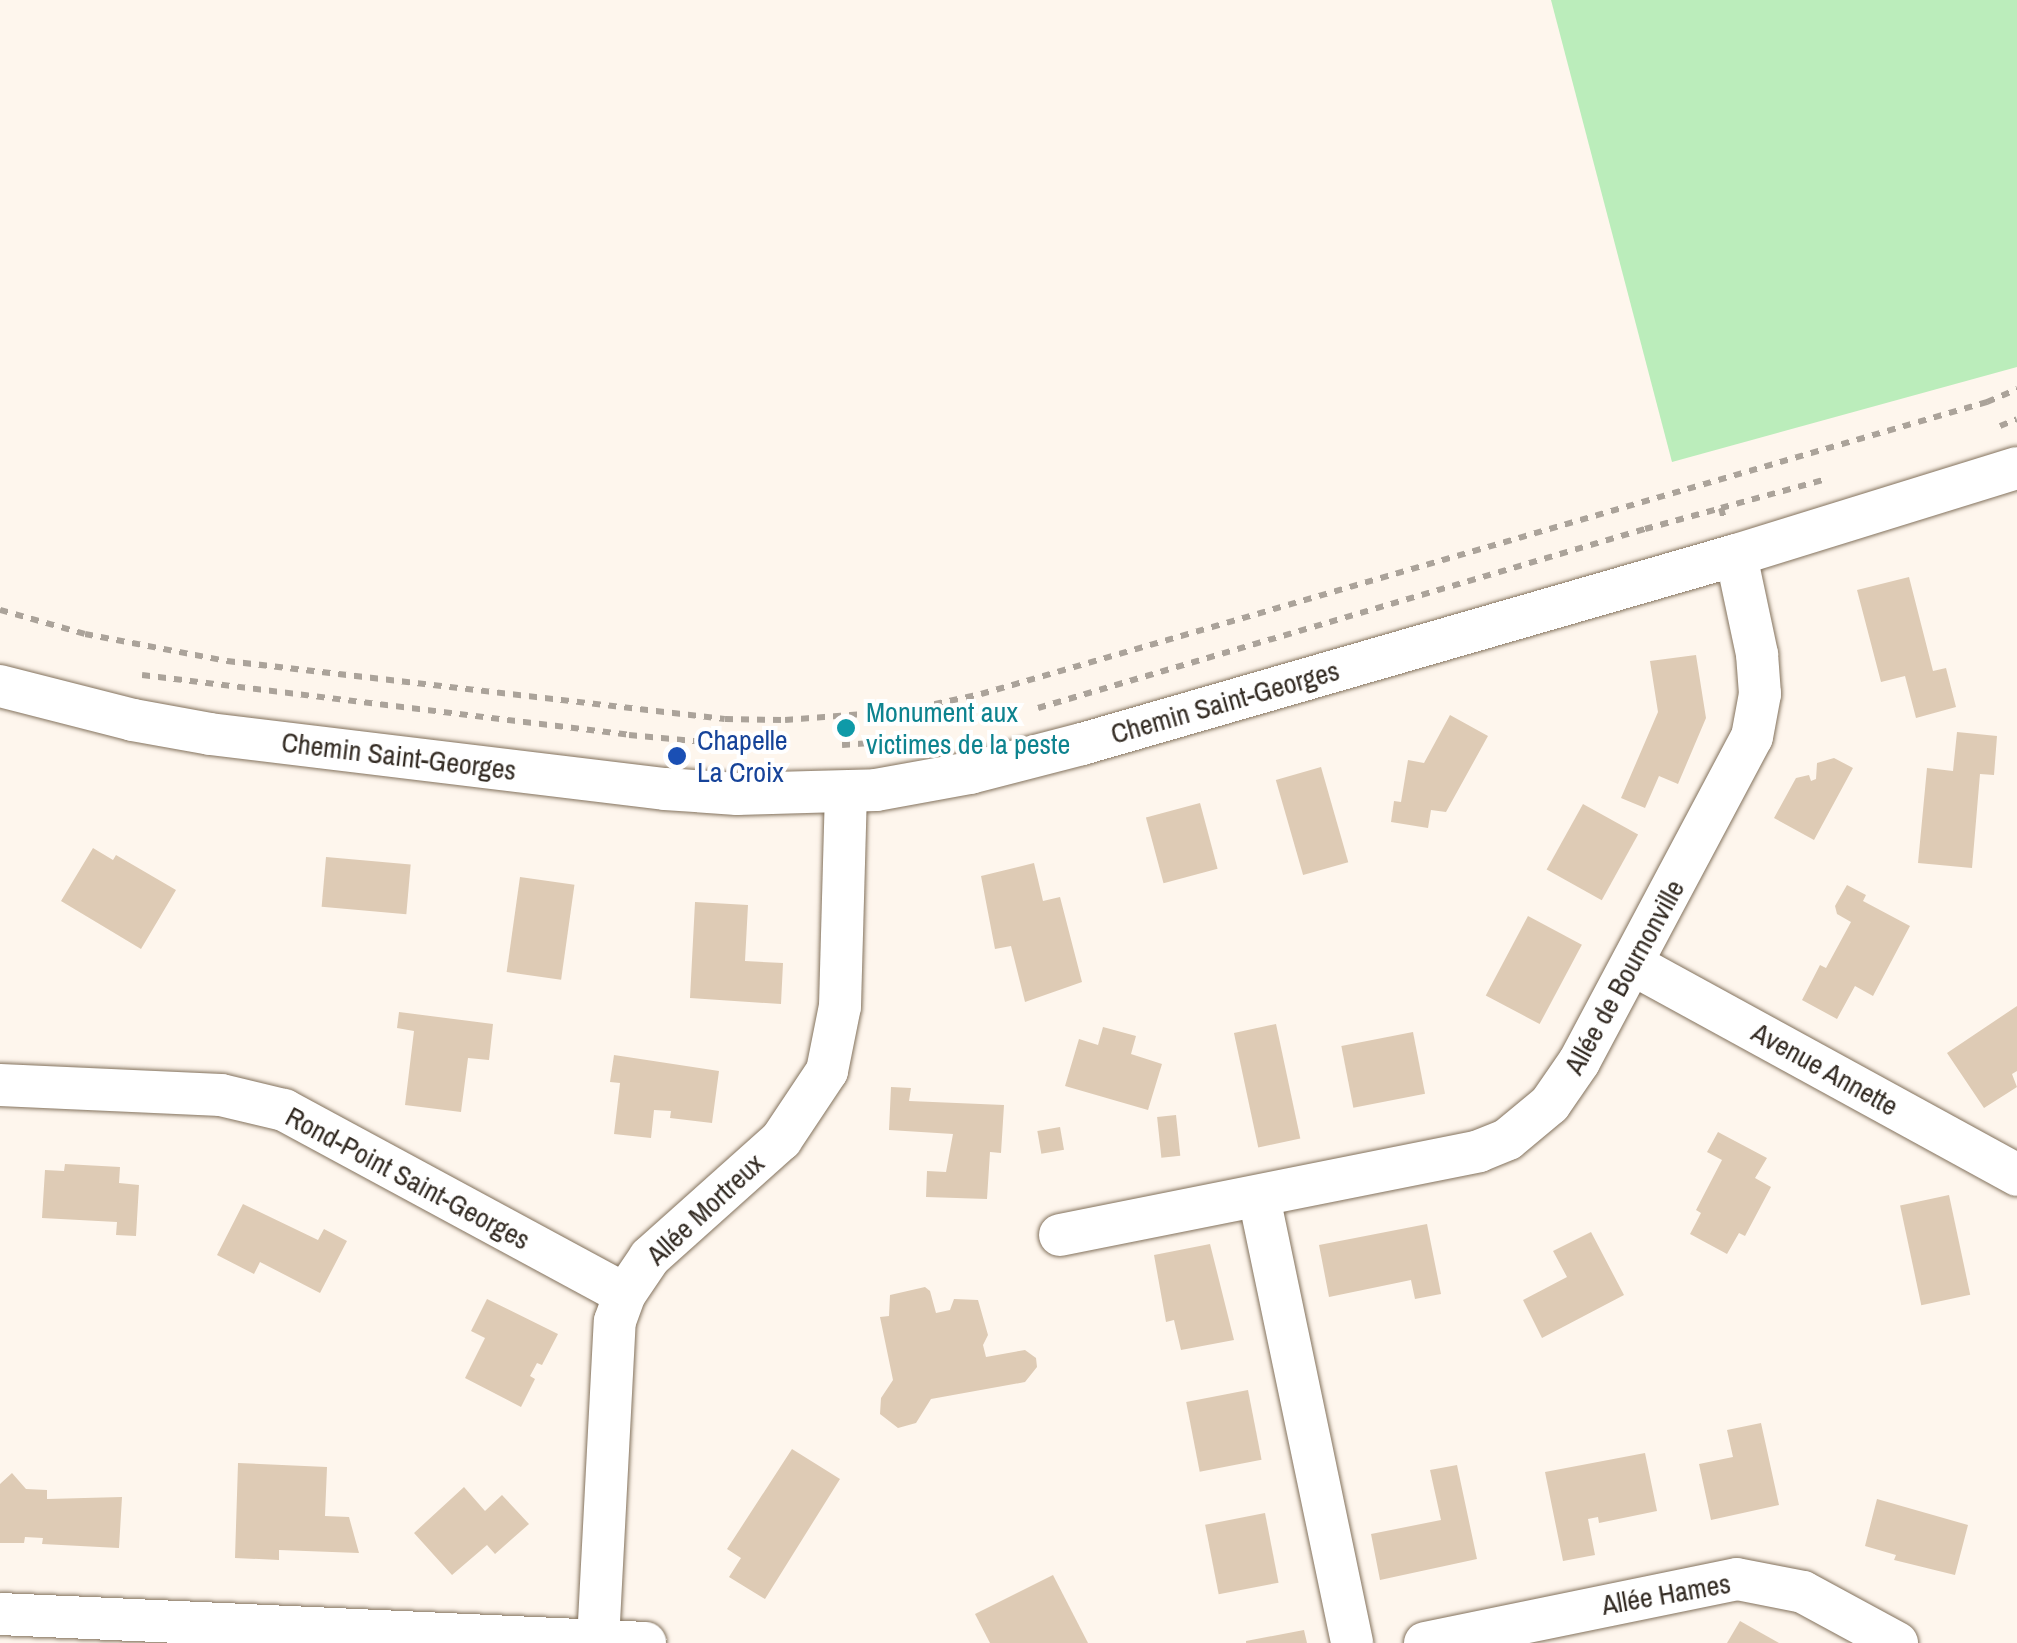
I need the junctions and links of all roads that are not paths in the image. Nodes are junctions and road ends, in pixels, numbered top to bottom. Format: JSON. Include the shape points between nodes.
{"nodes":[{"id":1,"x":2017,"y":468,"type":"edge"},
{"id":2,"x":1736,"y":555,"type":"junction"},
{"id":3,"x":0,"y":686,"type":"edge"},
{"id":4,"x":846,"y":792,"type":"junction"},
{"id":5,"x":1632,"y":964,"type":"junction"},
{"id":6,"x":0,"y":1085,"type":"edge"},
{"id":7,"x":2017,"y":1175,"type":"edge"},
{"id":8,"x":1259,"y":1196,"type":"junction"},
{"id":9,"x":1060,"y":1235,"type":"dead end"},
{"id":10,"x":625,"y":1294,"type":"junction"},
{"id":11,"x":0,"y":1614,"type":"edge"},
{"id":12,"x":598,"y":1641,"type":"edge"},
{"id":13,"x":644,"y":1643,"type":"edge"},
{"id":14,"x":1352,"y":1643,"type":"edge"},
{"id":15,"x":1424,"y":1643,"type":"edge"},
{"id":16,"x":1896,"y":1643,"type":"edge"}],
"edges":[{"from":1,"to":2,"type":"street","name":"Chemin Saint-Georges"},
{"from":2,"to":4,"type":"street","name":"Chemin Saint-Georges","via":[[1024,760]]},
{"from":2,"to":5,"type":"street","name":"Allée de Bournonville","via":[[1757,654],[1757,718],[1736,775]]},
{"from":3,"to":4,"type":"street","name":"Chemin Saint-Georges","via":[[133,720],[248,738],[665,788]]},
{"from":4,"to":10,"type":"street","name":"Allée Mortreux","via":[[840,1006],[826,1071],[781,1140],[670,1237]]},
{"from":5,"to":7,"type":"street","name":"Avenue Annette"},
{"from":5,"to":8,"type":"street","name":"Allée de Bournonville","via":[[1566,1083],[1508,1139],[1479,1151]]},
{"from":6,"to":10,"type":"street","name":"Rond-Point Saint-Georges","via":[[222,1095],[284,1110]]},
{"from":8,"to":9,"type":"street","name":"Allée de Bournonville"},
{"from":8,"to":14,"type":"street"},
{"from":10,"to":12,"type":"street","name":"Allée Mortreux","via":[[611,1355]]},
{"from":11,"to":12,"type":"street"},
{"from":12,"to":13,"type":"street"},
{"from":15,"to":16,"type":"street","name":"Allée Hames","via":[[1737,1579],[1804,1592]]}]}
